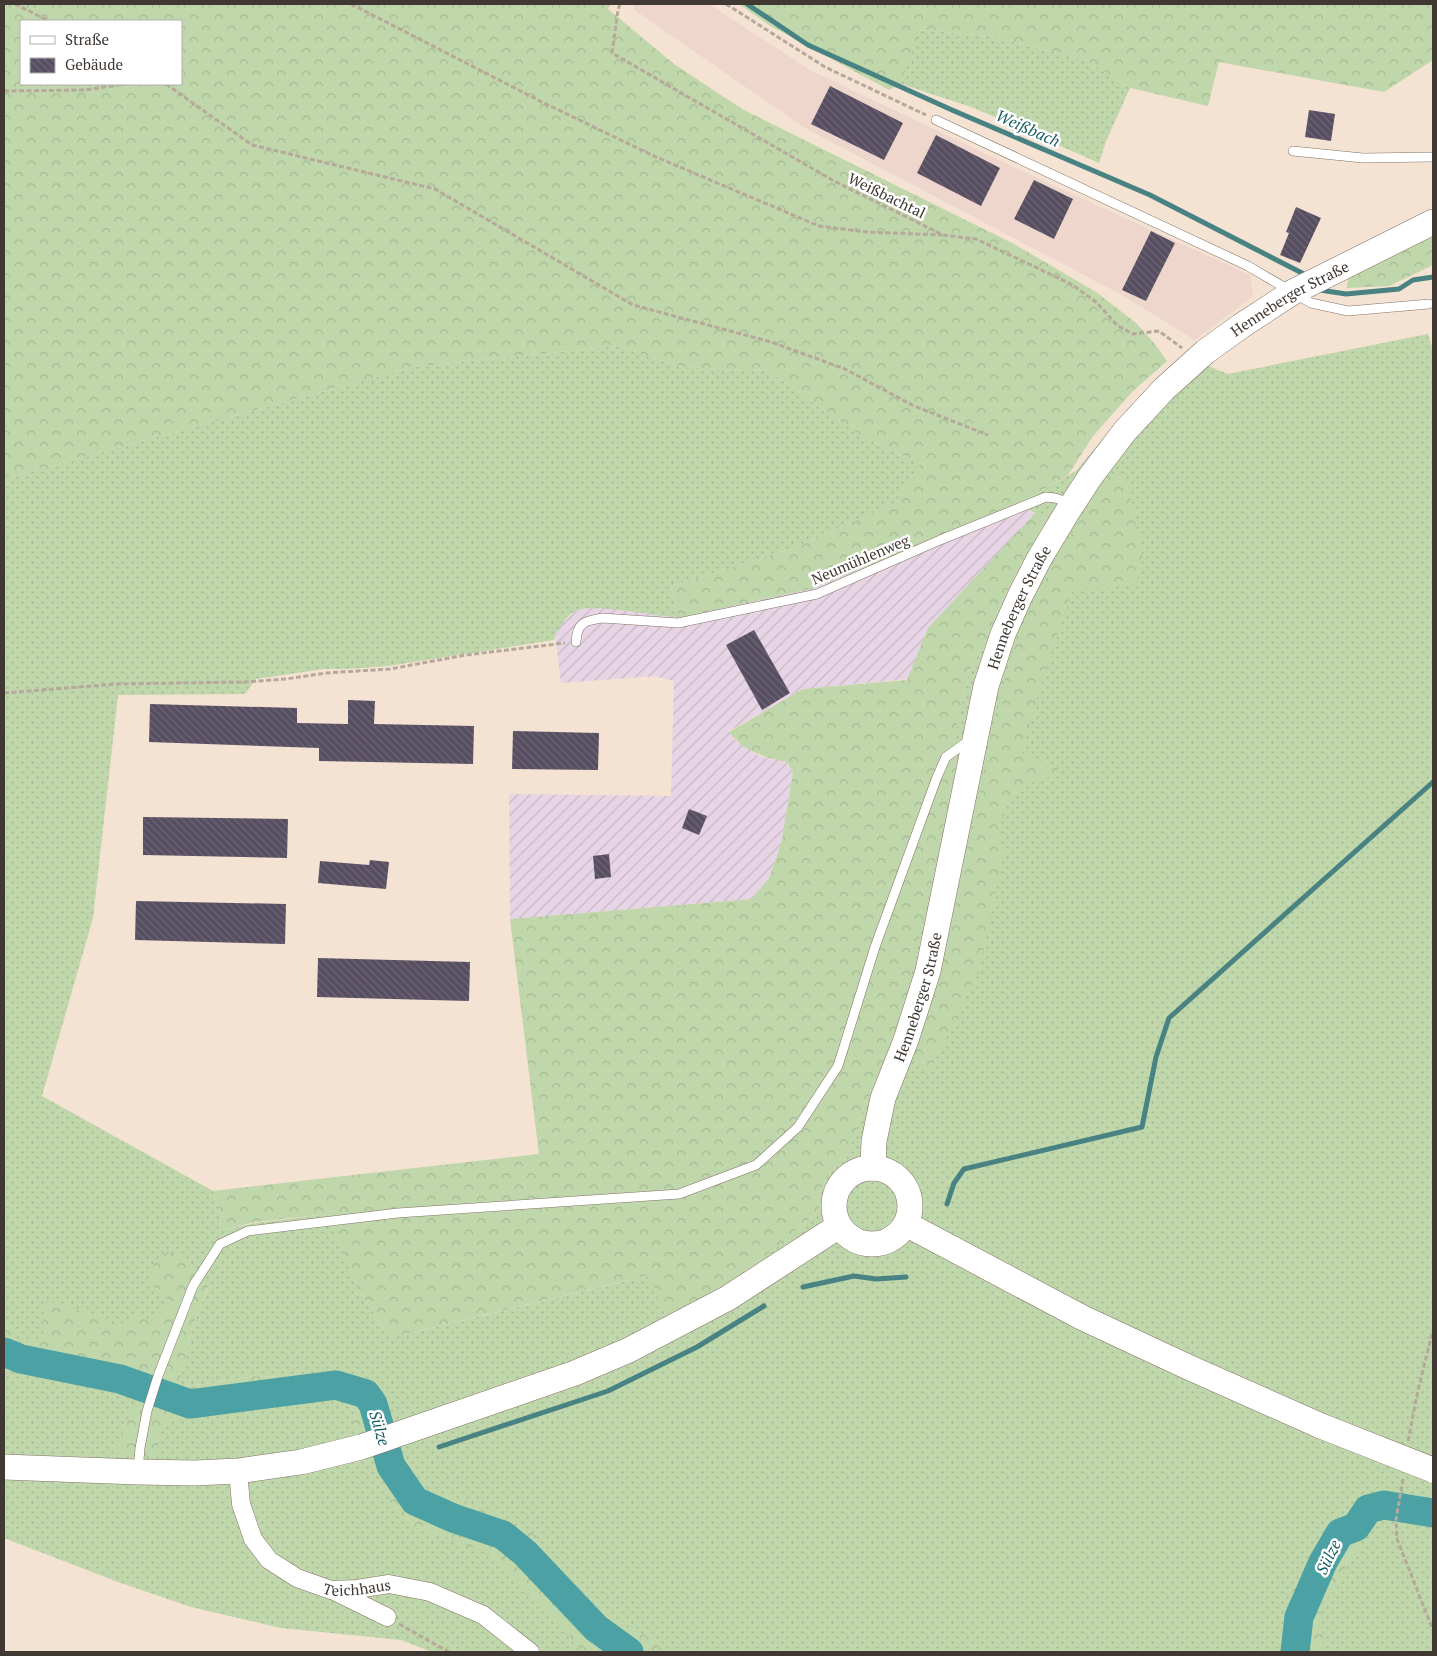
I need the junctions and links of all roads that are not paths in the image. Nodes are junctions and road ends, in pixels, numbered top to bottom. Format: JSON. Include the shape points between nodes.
{"nodes":[{"id":1,"x":936,"y":120,"type":"road end"},
{"id":2,"x":1293,"y":151,"type":"dead end"},
{"id":3,"x":1433,"y":157,"type":"edge"},
{"id":4,"x":1433,"y":222,"type":"edge"},
{"id":5,"x":1293,"y":292,"type":"junction"},
{"id":6,"x":1429,"y":304,"type":"dead end"},
{"id":7,"x":1072,"y":504,"type":"junction"},
{"id":8,"x":576,"y":642,"type":"road end"},
{"id":9,"x":975,"y":736,"type":"junction"},
{"id":10,"x":873,"y":1168,"type":"junction"},
{"id":11,"x":906,"y":1224,"type":"junction"},
{"id":12,"x":839,"y":1226,"type":"junction"},
{"id":13,"x":4,"y":1467,"type":"edge"},
{"id":14,"x":1433,"y":1470,"type":"edge"},
{"id":15,"x":238,"y":1471,"type":"junction"},
{"id":16,"x":138,"y":1472,"type":"junction"},
{"id":17,"x":331,"y":1590,"type":"junction"},
{"id":18,"x":387,"y":1617,"type":"road end"},
{"id":19,"x":530,"y":1652,"type":"edge"}],
"edges":[{"from":1,"to":5,"type":"lane","via":[[1248,266]]},
{"from":2,"to":3,"type":"lane","via":[[1363,158]]},
{"from":4,"to":5,"type":"main road","name":"Henneberger Straße"},
{"from":5,"to":6,"type":"lane","via":[[1311,303],[1348,311]]},
{"from":5,"to":7,"type":"main road","name":"Henneberger Straße","via":[[1241,326],[1164,389],[1125,431]]},
{"from":7,"to":8,"type":"lane","name":"Neumühlenweg","via":[[1046,497],[817,594],[678,623],[590,620],[576,632]]},
{"from":7,"to":9,"type":"main road","name":"Henneberger Straße","via":[[1039,559],[1003,634],[986,686]]},
{"from":9,"to":10,"type":"main road","name":"Henneberger Straße","via":[[928,971],[883,1098],[874,1141]]},
{"from":9,"to":16,"type":"lane","via":[[946,757],[936,777],[875,947],[838,1066],[798,1127],[756,1165],[680,1194],[398,1213],[248,1231],[220,1244],[193,1286],[158,1376],[140,1448]]},
{"from":10,"to":11,"type":"main road","via":[[894,1174],[906,1188],[910,1212]]},
{"from":10,"to":12,"type":"main road","via":[[854,1172],[837,1190],[833,1208]]},
{"from":11,"to":12,"type":"main road","via":[[892,1239],[880,1244],[854,1240]]},
{"from":11,"to":14,"type":"main road","bridge":true,"via":[[1083,1318],[1188,1368]]},
{"from":12,"to":15,"type":"main road","via":[[728,1298],[629,1350],[575,1373],[361,1447],[301,1462]]},
{"from":13,"to":16,"type":"main road"},
{"from":15,"to":16,"type":"main road"},
{"from":15,"to":17,"type":"street","name":"Teichhaus","via":[[241,1504],[250,1531],[269,1560],[297,1578]]},
{"from":17,"to":18,"type":"street"},
{"from":17,"to":19,"type":"street","name":"Teichhaus","via":[[389,1584],[430,1592],[483,1615]]}]}
